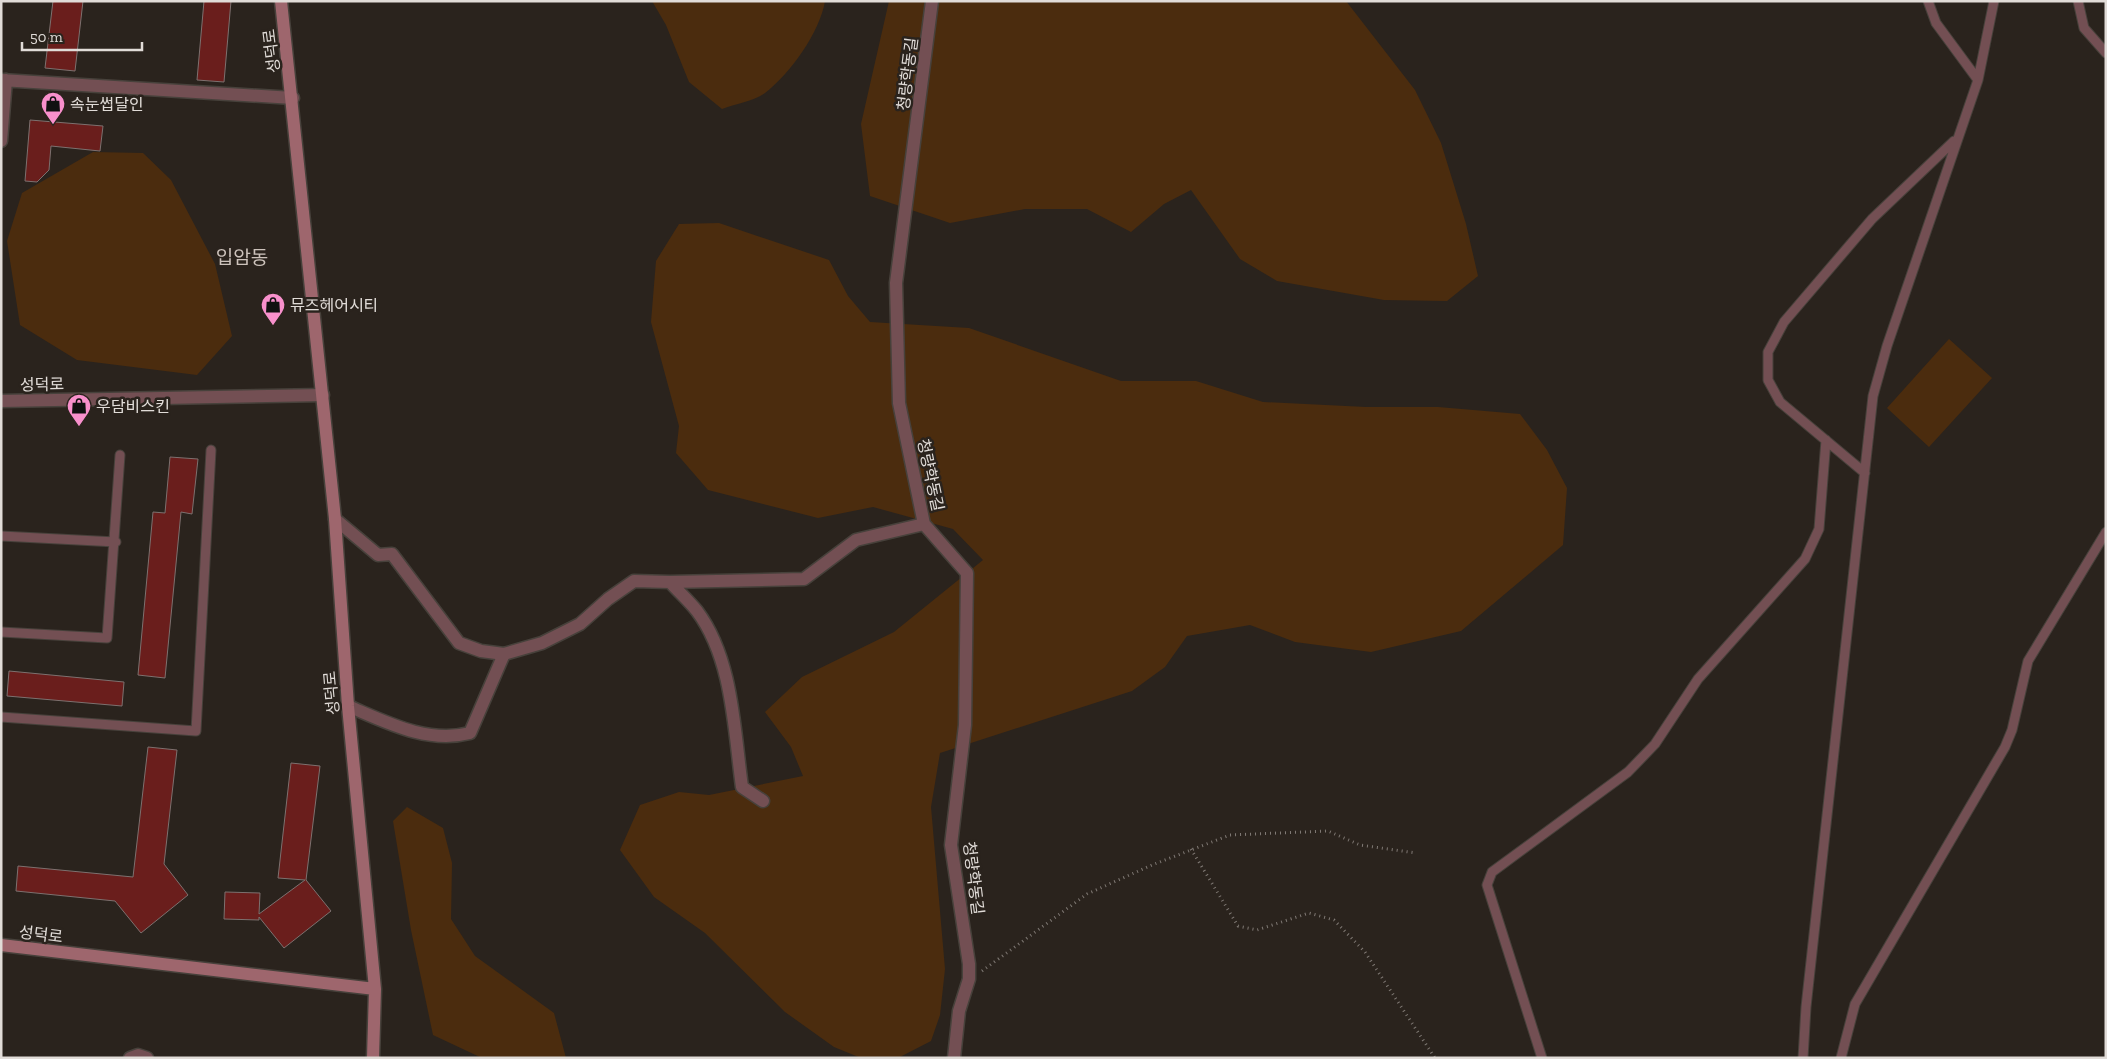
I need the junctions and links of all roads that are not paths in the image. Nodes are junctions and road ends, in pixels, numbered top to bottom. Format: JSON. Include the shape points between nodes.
{"nodes":[{"id":1,"x":281,"y":1,"type":"edge"},
{"id":2,"x":932,"y":1,"type":"edge"},
{"id":3,"x":1928,"y":1,"type":"edge"},
{"id":4,"x":1994,"y":1,"type":"edge"},
{"id":5,"x":2078,"y":1,"type":"edge"},
{"id":6,"x":2106,"y":53,"type":"edge"},
{"id":7,"x":4,"y":80,"type":"edge"},
{"id":8,"x":1978,"y":80,"type":"junction"},
{"id":9,"x":292,"y":98,"type":"junction"},
{"id":10,"x":1956,"y":139,"type":"junction"},
{"id":11,"x":1,"y":141,"type":"edge"},
{"id":12,"x":323,"y":395,"type":"junction"},
{"id":13,"x":1,"y":401,"type":"edge"},
{"id":14,"x":1826,"y":440,"type":"junction"},
{"id":15,"x":211,"y":450,"type":"dead end"},
{"id":16,"x":120,"y":455,"type":"dead end"},
{"id":17,"x":1865,"y":473,"type":"junction"},
{"id":18,"x":335,"y":519,"type":"junction"},
{"id":19,"x":924,"y":524,"type":"junction"},
{"id":20,"x":2106,"y":532,"type":"edge"},
{"id":21,"x":1,"y":536,"type":"edge"},
{"id":22,"x":116,"y":542,"type":"junction"},
{"id":23,"x":670,"y":582,"type":"junction"},
{"id":24,"x":1,"y":632,"type":"edge"},
{"id":25,"x":504,"y":654,"type":"junction"},
{"id":26,"x":348,"y":706,"type":"junction"},
{"id":27,"x":1,"y":717,"type":"edge"},
{"id":28,"x":763,"y":801,"type":"dead end"},
{"id":29,"x":1,"y":945,"type":"edge"},
{"id":30,"x":375,"y":989,"type":"junction"},
{"id":31,"x":130,"y":1058,"type":"edge"},
{"id":32,"x":146,"y":1058,"type":"edge"},
{"id":33,"x":373,"y":1058,"type":"edge"},
{"id":34,"x":954,"y":1058,"type":"edge"},
{"id":35,"x":1542,"y":1058,"type":"edge"},
{"id":36,"x":1803,"y":1058,"type":"edge"},
{"id":37,"x":1841,"y":1058,"type":"edge"}],
"edges":[{"from":1,"to":9,"type":"street","name":"성덕로"},
{"from":2,"to":19,"type":"street","name":"청량학동길","via":[[896,283],[899,403]]},
{"from":3,"to":8,"type":"lane","via":[[1936,23]]},
{"from":4,"to":8,"type":"lane"},
{"from":5,"to":6,"type":"lane","via":[[2084,28]]},
{"from":7,"to":9,"type":"street","name":"성덕로"},
{"from":7,"to":11,"type":"street"},
{"from":8,"to":10,"type":"lane"},
{"from":9,"to":12,"type":"street","name":"성덕로"},
{"from":10,"to":14,"type":"lane","via":[[1872,219],[1784,322],[1768,352],[1768,380],[1780,402]]},
{"from":10,"to":17,"type":"lane","via":[[1873,396]]},
{"from":12,"to":13,"type":"street","name":"성덕로"},
{"from":12,"to":18,"type":"street","name":"성덕로"},
{"from":14,"to":17,"type":"lane"},
{"from":14,"to":35,"type":"lane","via":[[1819,529],[1805,559],[1698,679],[1655,744],[1628,772],[1492,872],[1487,885]]},
{"from":15,"to":27,"type":"lane","via":[[196,731]]},
{"from":16,"to":22,"type":"lane"},
{"from":17,"to":36,"type":"lane"},
{"from":18,"to":25,"type":"street","via":[[378,555],[392,554],[459,643],[481,651]]},
{"from":18,"to":26,"type":"street","name":"성덕로"},
{"from":19,"to":23,"type":"street","via":[[856,540],[804,579]]},
{"from":19,"to":34,"type":"street","name":"청량학동길","via":[[967,572],[965,725],[951,845],[969,979],[959,1011]]},
{"from":20,"to":37,"type":"lane","via":[[2028,661],[2005,747],[1855,1004]]},
{"from":21,"to":22,"type":"lane"},
{"from":22,"to":24,"type":"lane","via":[[107,638]]},
{"from":23,"to":25,"type":"street","via":[[634,580],[580,624],[542,643]]},
{"from":23,"to":28,"type":"street","via":[[697,611],[719,653],[728,679],[742,787]]},
{"from":25,"to":26,"type":"street","via":[[470,733],[458,736],[410,732]]},
{"from":26,"to":30,"type":"street","name":"성덕로"},
{"from":29,"to":30,"type":"street","name":"성덕로"},
{"from":30,"to":33,"type":"street","name":"성덕로"},
{"from":31,"to":32,"type":"street","via":[[138,1055]]}]}
